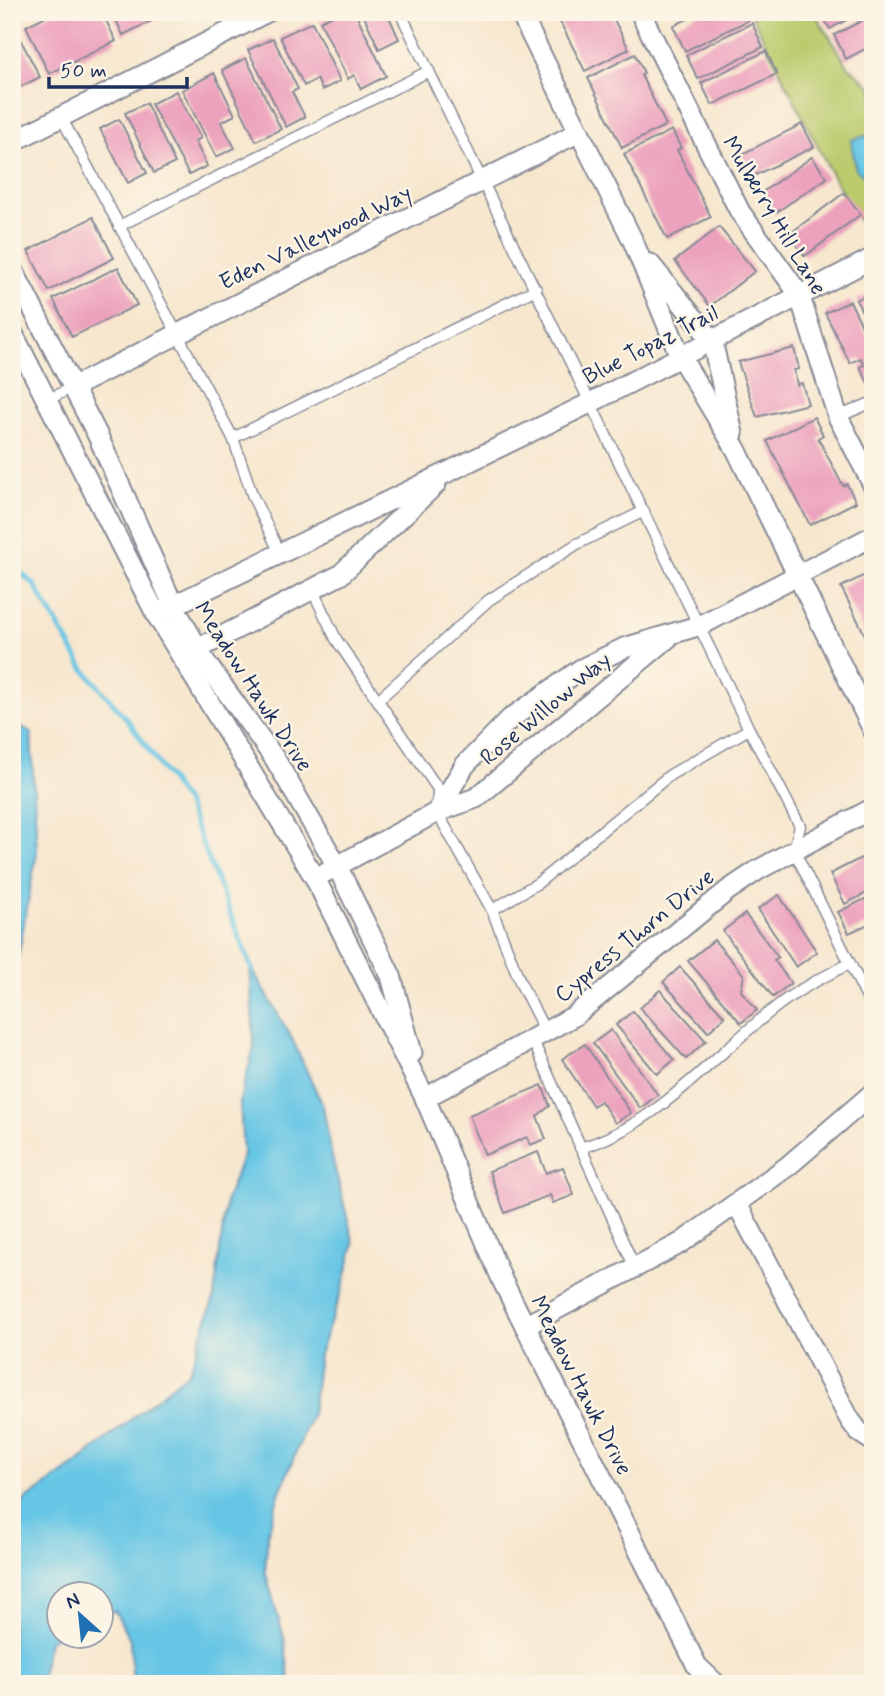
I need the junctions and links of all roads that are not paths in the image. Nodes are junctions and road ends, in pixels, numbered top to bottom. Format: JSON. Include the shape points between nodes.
{"nodes":[{"id":1,"x":267,"y":12,"type":"edge"},
{"id":2,"x":400,"y":12,"type":"edge"},
{"id":3,"x":520,"y":12,"type":"edge"},
{"id":4,"x":640,"y":12,"type":"edge"},
{"id":5,"x":429,"y":71,"type":"junction"},
{"id":6,"x":61,"y":117,"type":"junction"},
{"id":7,"x":579,"y":132,"type":"junction"},
{"id":8,"x":12,"y":142,"type":"edge"},
{"id":9,"x":483,"y":181,"type":"junction"},
{"id":10,"x":120,"y":226,"type":"junction"},
{"id":11,"x":633,"y":241,"type":"junction"},
{"id":12,"x":873,"y":258,"type":"edge"},
{"id":13,"x":12,"y":268,"type":"edge"},
{"id":14,"x":536,"y":289,"type":"junction"},
{"id":15,"x":799,"y":294,"type":"junction"},
{"id":16,"x":12,"y":332,"type":"edge"},
{"id":17,"x":177,"y":333,"type":"junction"},
{"id":18,"x":712,"y":340,"type":"junction"},
{"id":19,"x":680,"y":356,"type":"junction"},
{"id":20,"x":73,"y":387,"type":"junction"},
{"id":21,"x":47,"y":400,"type":"junction"},
{"id":22,"x":592,"y":402,"type":"junction"},
{"id":23,"x":873,"y":402,"type":"edge"},
{"id":24,"x":838,"y":417,"type":"junction"},
{"id":25,"x":233,"y":438,"type":"junction"},
{"id":26,"x":736,"y":449,"type":"junction"},
{"id":27,"x":449,"y":471,"type":"junction"},
{"id":28,"x":873,"y":485,"type":"edge"},
{"id":29,"x":644,"y":511,"type":"junction"},
{"id":30,"x":873,"y":536,"type":"edge"},
{"id":31,"x":280,"y":553,"type":"junction"},
{"id":32,"x":796,"y":574,"type":"junction"},
{"id":33,"x":312,"y":589,"type":"junction"},
{"id":34,"x":164,"y":610,"type":"junction"},
{"id":35,"x":701,"y":625,"type":"junction"},
{"id":36,"x":677,"y":630,"type":"junction"},
{"id":37,"x":189,"y":653,"type":"junction"},
{"id":38,"x":379,"y":699,"type":"junction"},
{"id":39,"x":749,"y":729,"type":"junction"},
{"id":40,"x":873,"y":730,"type":"edge"},
{"id":41,"x":873,"y":808,"type":"edge"},
{"id":42,"x":437,"y":812,"type":"junction"},
{"id":43,"x":794,"y":850,"type":"junction"},
{"id":44,"x":337,"y":866,"type":"junction"},
{"id":45,"x":315,"y":878,"type":"junction"},
{"id":46,"x":492,"y":909,"type":"junction"},
{"id":47,"x":849,"y":964,"type":"junction"},
{"id":48,"x":873,"y":1010,"type":"edge"},
{"id":49,"x":540,"y":1037,"type":"junction"},
{"id":50,"x":873,"y":1093,"type":"edge"},
{"id":51,"x":425,"y":1098,"type":"junction"},
{"id":52,"x":580,"y":1148,"type":"junction"},
{"id":53,"x":737,"y":1204,"type":"junction"},
{"id":54,"x":635,"y":1268,"type":"junction"},
{"id":55,"x":525,"y":1326,"type":"junction"},
{"id":56,"x":873,"y":1441,"type":"edge"},
{"id":57,"x":716,"y":1684,"type":"edge"}],
"edges":[{"from":1,"to":6,"type":"street"},
{"from":2,"to":5,"type":"lane"},
{"from":3,"to":7,"type":"street"},
{"from":4,"to":15,"type":"street","name":"Mulberry Hill Lane","via":[[740,212]]},
{"from":5,"to":9,"type":"lane"},
{"from":5,"to":10,"type":"lane"},
{"from":6,"to":8,"type":"street"},
{"from":6,"to":10,"type":"lane"},
{"from":7,"to":9,"type":"street","name":"Eden Valleywood Way"},
{"from":7,"to":11,"type":"street"},
{"from":9,"to":14,"type":"lane"},
{"from":9,"to":17,"type":"street","name":"Eden Valleywood Way"},
{"from":10,"to":17,"type":"lane"},
{"from":11,"to":18,"type":"street"},
{"from":11,"to":19,"type":"street"},
{"from":12,"to":15,"type":"street","name":"Blue Topaz Trail"},
{"from":13,"to":20,"type":"street","name":"Meadow Hawk Drive"},
{"from":14,"to":22,"type":"lane"},
{"from":14,"to":25,"type":"lane"},
{"from":15,"to":18,"type":"street","name":"Blue Topaz Trail"},
{"from":15,"to":24,"type":"street","name":"Mulberry Hill Lane"},
{"from":16,"to":21,"type":"street","name":"Meadow Hawk Drive"},
{"from":17,"to":20,"type":"street","name":"Eden Valleywood Way"},
{"from":17,"to":25,"type":"lane"},
{"from":18,"to":19,"type":"street","name":"Blue Topaz Trail"},
{"from":18,"to":26,"type":"street"},
{"from":19,"to":22,"type":"street","name":"Blue Topaz Trail"},
{"from":19,"to":26,"type":"street"},
{"from":20,"to":21,"type":"lane"},
{"from":20,"to":34,"type":"street","name":"Meadow Hawk Drive","via":[[98,436]]},
{"from":21,"to":34,"type":"street","name":"Meadow Hawk Drive"},
{"from":22,"to":27,"type":"street","name":"Blue Topaz Trail"},
{"from":22,"to":29,"type":"lane"},
{"from":23,"to":24,"type":"lane"},
{"from":24,"to":28,"type":"street","name":"Mulberry Hill Lane"},
{"from":25,"to":31,"type":"lane","via":[[253,497]]},
{"from":26,"to":32,"type":"street"},
{"from":27,"to":31,"type":"street","name":"Blue Topaz Trail"},
{"from":27,"to":33,"type":"street","name":"Blue Topaz Trail","via":[[340,575]]},
{"from":29,"to":35,"type":"lane"},
{"from":29,"to":38,"type":"lane","via":[[578,544],[489,600]]},
{"from":30,"to":32,"type":"street","name":"Rose Willow Way"},
{"from":31,"to":34,"type":"street","name":"Blue Topaz Trail"},
{"from":32,"to":35,"type":"street","name":"Rose Willow Way"},
{"from":32,"to":40,"type":"street"},
{"from":33,"to":37,"type":"street","name":"Blue Topaz Trail"},
{"from":33,"to":38,"type":"lane","via":[[336,639]]},
{"from":34,"to":37,"type":"street","name":"Meadow Hawk Drive"},
{"from":35,"to":36,"type":"street","name":"Rose Willow Way"},
{"from":35,"to":39,"type":"lane"},
{"from":36,"to":42,"type":"street","name":"Rose Willow Way","via":[[476,798]]},
{"from":36,"to":42,"type":"street","name":"Rose Willow Way","via":[[581,669],[510,719],[465,765]]},
{"from":37,"to":44,"type":"street","name":"Meadow Hawk Drive","via":[[275,759]]},
{"from":37,"to":45,"type":"street","name":"Meadow Hawk Drive"},
{"from":38,"to":42,"type":"lane","via":[[438,789]]},
{"from":39,"to":43,"type":"lane","via":[[800,826]]},
{"from":39,"to":46,"type":"lane","via":[[670,775],[538,883]]},
{"from":41,"to":43,"type":"street","name":"Cypress Thorn Drive"},
{"from":42,"to":44,"type":"street","name":"Rose Willow Way"},
{"from":42,"to":46,"type":"lane"},
{"from":43,"to":47,"type":"lane"},
{"from":43,"to":49,"type":"street","name":"Cypress Thorn Drive","via":[[727,891],[606,993]]},
{"from":44,"to":45,"type":"street","name":"Rose Willow Way"},
{"from":44,"to":51,"type":"street","name":"Meadow Hawk Drive","via":[[391,976]]},
{"from":45,"to":51,"type":"street","name":"Meadow Hawk Drive"},
{"from":46,"to":49,"type":"lane"},
{"from":47,"to":48,"type":"lane"},
{"from":47,"to":52,"type":"lane","via":[[784,1001],[637,1124]]},
{"from":49,"to":51,"type":"street","name":"Cypress Thorn Drive"},
{"from":49,"to":52,"type":"lane"},
{"from":50,"to":53,"type":"street"},
{"from":51,"to":55,"type":"street","name":"Meadow Hawk Drive","via":[[474,1220]]},
{"from":52,"to":54,"type":"lane"},
{"from":53,"to":54,"type":"street"},
{"from":53,"to":56,"type":"street","via":[[850,1420]]},
{"from":54,"to":55,"type":"street"},
{"from":55,"to":57,"type":"street","name":"Meadow Hawk Drive","via":[[697,1666]]}]}
